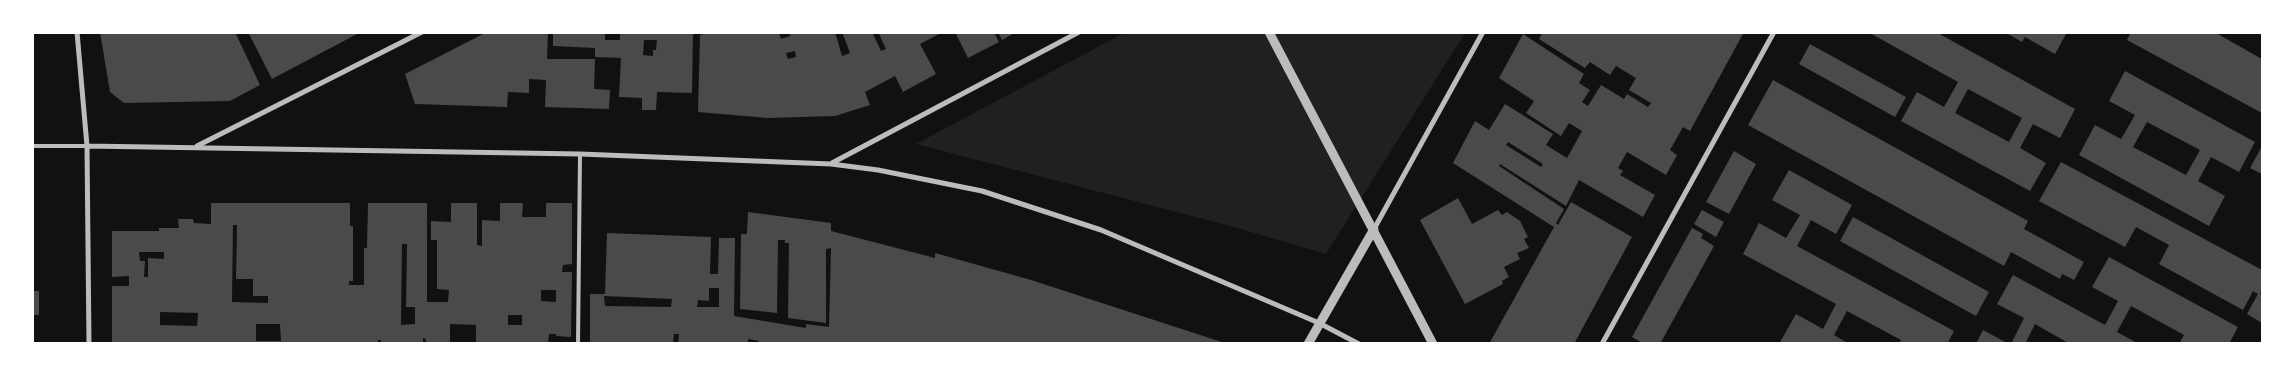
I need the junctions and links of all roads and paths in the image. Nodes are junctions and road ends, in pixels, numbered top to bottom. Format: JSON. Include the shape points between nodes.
{"nodes":[{"id":1,"x":77,"y":32,"type":"edge"},
{"id":2,"x":422,"y":32,"type":"edge"},
{"id":3,"x":1079,"y":32,"type":"edge"},
{"id":4,"x":1269,"y":32,"type":"edge"},
{"id":5,"x":1483,"y":32,"type":"edge"},
{"id":6,"x":1774,"y":32,"type":"edge"},
{"id":7,"x":32,"y":146,"type":"edge"},
{"id":8,"x":87,"y":146,"type":"junction"},
{"id":9,"x":195,"y":147,"type":"junction"},
{"id":10,"x":580,"y":154,"type":"junction"},
{"id":11,"x":831,"y":164,"type":"junction"},
{"id":12,"x":1374,"y":229,"type":"junction"},
{"id":13,"x":1319,"y":322,"type":"junction"},
{"id":14,"x":89,"y":344,"type":"edge"},
{"id":15,"x":578,"y":344,"type":"edge"},
{"id":16,"x":1308,"y":344,"type":"edge"},
{"id":17,"x":1359,"y":344,"type":"edge"},
{"id":18,"x":1433,"y":344,"type":"edge"},
{"id":19,"x":1602,"y":344,"type":"edge"}],
"edges":[{"from":1,"to":8,"type":"street"},
{"from":2,"to":9,"type":"street"},
{"from":3,"to":11,"type":"street"},
{"from":4,"to":12,"type":"street"},
{"from":5,"to":12,"type":"street"},
{"from":6,"to":19,"type":"street"},
{"from":7,"to":8,"type":"lane"},
{"from":8,"to":9,"type":"street"},
{"from":8,"to":14,"type":"street"},
{"from":9,"to":10,"type":"street"},
{"from":10,"to":11,"type":"street"},
{"from":10,"to":15,"type":"lane"},
{"from":11,"to":13,"type":"street","via":[[982,191],[1101,230]]},
{"from":12,"to":13,"type":"street"},
{"from":12,"to":18,"type":"street"},
{"from":13,"to":16,"type":"street"},
{"from":13,"to":17,"type":"street"}]}
